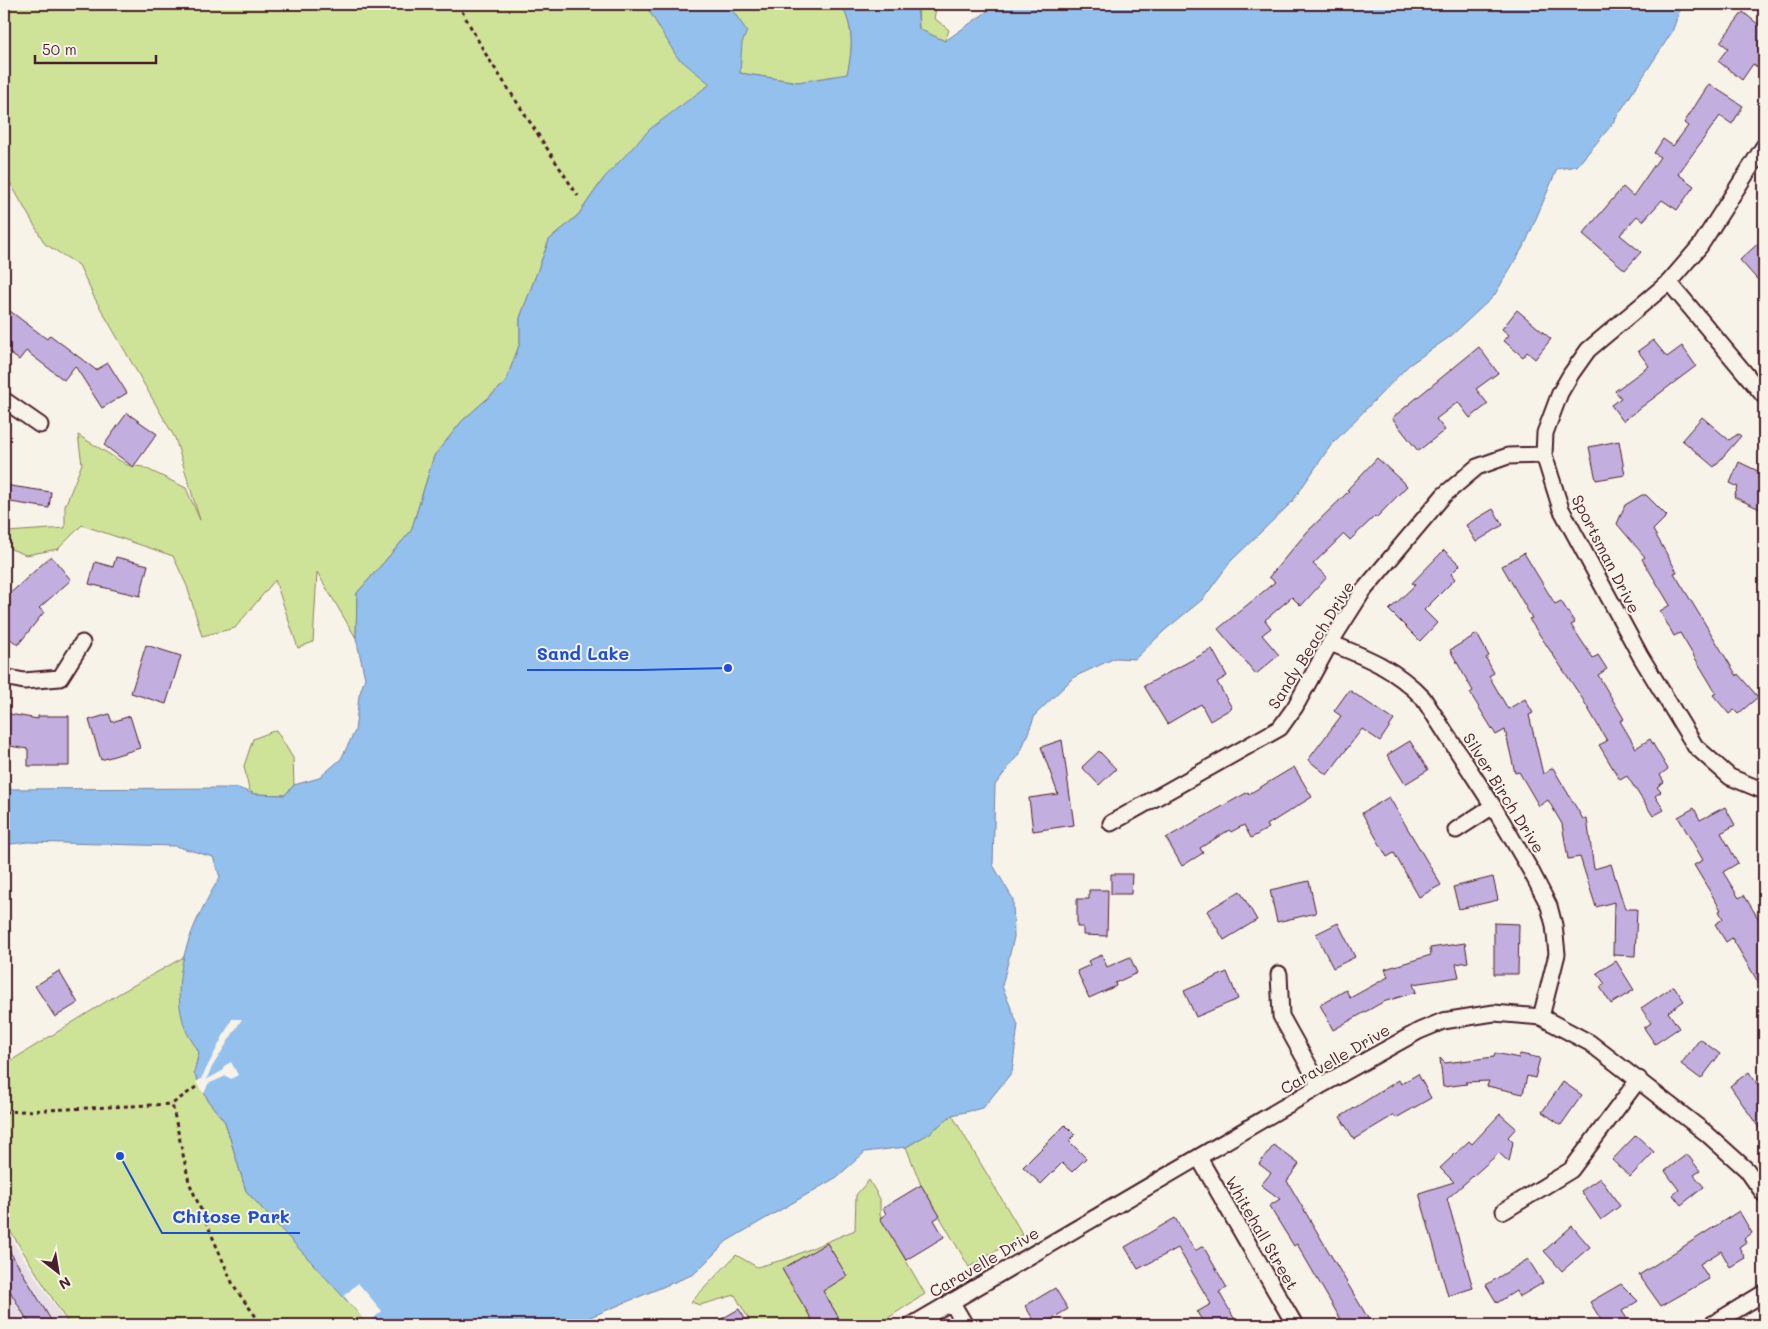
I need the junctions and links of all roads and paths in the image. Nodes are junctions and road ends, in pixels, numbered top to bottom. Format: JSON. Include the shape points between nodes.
{"nodes":[{"id":1,"x":458,"y":4,"type":"edge"},
{"id":2,"x":1764,"y":146,"type":"edge"},
{"id":3,"x":578,"y":196,"type":"dead end"},
{"id":4,"x":1669,"y":282,"type":"junction"},
{"id":5,"x":1764,"y":396,"type":"edge"},
{"id":6,"x":4,"y":400,"type":"edge"},
{"id":7,"x":40,"y":425,"type":"dead end"},
{"id":8,"x":1544,"y":455,"type":"junction"},
{"id":9,"x":82,"y":642,"type":"dead end"},
{"id":10,"x":1330,"y":643,"type":"junction"},
{"id":11,"x":4,"y":677,"type":"edge"},
{"id":12,"x":1764,"y":791,"type":"edge"},
{"id":13,"x":1492,"y":806,"type":"junction"},
{"id":14,"x":1111,"y":823,"type":"dead end"},
{"id":15,"x":1456,"y":830,"type":"dead end"},
{"id":16,"x":1279,"y":974,"type":"dead end"},
{"id":17,"x":1541,"y":1017,"type":"junction"},
{"id":18,"x":1639,"y":1079,"type":"junction"},
{"id":19,"x":1320,"y":1086,"type":"junction"},
{"id":20,"x":196,"y":1088,"type":"dead end"},
{"id":21,"x":172,"y":1104,"type":"junction"},
{"id":22,"x":4,"y":1112,"type":"edge"},
{"id":23,"x":1199,"y":1158,"type":"junction"},
{"id":24,"x":1764,"y":1194,"type":"edge"},
{"id":25,"x":1504,"y":1211,"type":"dead end"},
{"id":26,"x":1764,"y":1294,"type":"edge"},
{"id":27,"x":951,"y":1301,"type":"junction"},
{"id":28,"x":262,"y":1325,"type":"edge"},
{"id":29,"x":912,"y":1325,"type":"edge"},
{"id":30,"x":965,"y":1325,"type":"edge"},
{"id":31,"x":1295,"y":1325,"type":"edge"},
{"id":32,"x":1711,"y":1325,"type":"edge"}],
"edges":[{"from":1,"to":3,"type":"path","via":[[485,52]]},
{"from":2,"to":4,"type":"street","name":"Sportsman Drive","via":[[1700,246]]},
{"from":4,"to":5,"type":"street"},
{"from":4,"to":8,"type":"street","name":"Sportsman Drive","via":[[1588,350],[1560,393],[1545,433]]},
{"from":6,"to":7,"type":"street"},
{"from":8,"to":10,"type":"street","name":"Sandy Beach Drive","via":[[1508,456],[1477,467],[1444,495],[1363,591]]},
{"from":8,"to":12,"type":"street","name":"Sportsman Drive","via":[[1561,509],[1640,657],[1695,746],[1730,776]]},
{"from":9,"to":11,"type":"street","via":[[60,678],[24,681]]},
{"from":10,"to":13,"type":"street","name":"Silver Birch Drive","via":[[1366,657],[1406,680],[1423,698]]},
{"from":10,"to":14,"type":"street","name":"Sandy Beach Drive","via":[[1280,728]]},
{"from":13,"to":15,"type":"street"},
{"from":13,"to":17,"type":"street","name":"Silver Birch Drive","via":[[1532,871],[1549,906],[1554,925],[1557,954]]},
{"from":16,"to":19,"type":"street","via":[[1281,1016]]},
{"from":17,"to":18,"type":"street","name":"Caravelle Drive","via":[[1590,1042]]},
{"from":17,"to":19,"type":"street","name":"Caravelle Drive","via":[[1494,1013],[1443,1021]]},
{"from":18,"to":24,"type":"street","name":"Caravelle Drive","via":[[1747,1170]]},
{"from":18,"to":25,"type":"street","via":[[1571,1170]]},
{"from":19,"to":23,"type":"street","name":"Caravelle Drive"},
{"from":20,"to":21,"type":"path"},
{"from":21,"to":22,"type":"path"},
{"from":21,"to":28,"type":"path","via":[[189,1182],[234,1287]]},
{"from":23,"to":27,"type":"street","name":"Caravelle Drive"},
{"from":23,"to":31,"type":"street","name":"Whitehall Street"},
{"from":26,"to":32,"type":"street"},
{"from":27,"to":29,"type":"street","name":"Caravelle Drive"},
{"from":27,"to":30,"type":"street"}]}
